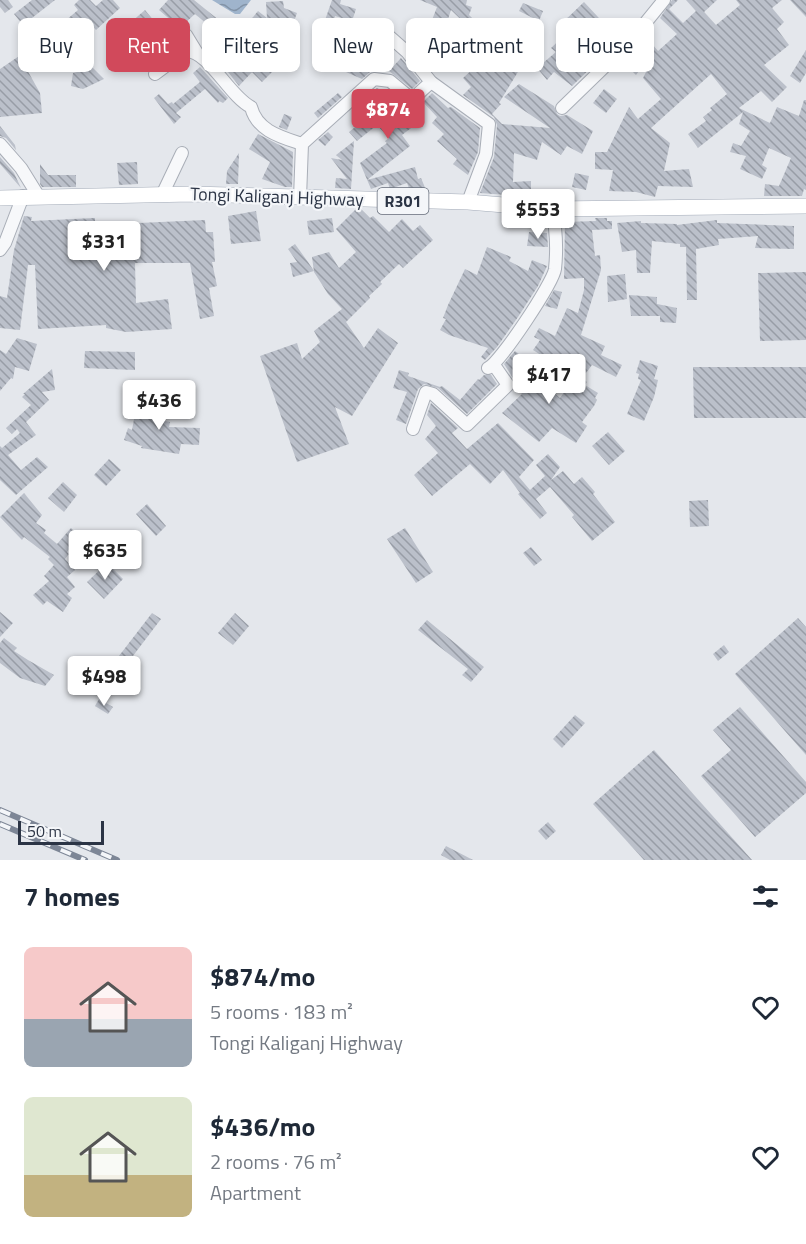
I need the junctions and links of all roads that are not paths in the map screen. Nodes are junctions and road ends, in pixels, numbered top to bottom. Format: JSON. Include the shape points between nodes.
{"nodes":[{"id":1,"x":664,"y":0,"type":"edge"},
{"id":2,"x":394,"y":41,"type":"edge"},
{"id":3,"x":190,"y":43,"type":"edge"},
{"id":4,"x":198,"y":54,"type":"junction"},
{"id":5,"x":155,"y":74,"type":"dead end"},
{"id":6,"x":431,"y":82,"type":"junction"},
{"id":7,"x":562,"y":108,"type":"dead end"},
{"id":8,"x":0,"y":144,"type":"edge"},
{"id":9,"x":302,"y":144,"type":"junction"},
{"id":10,"x":182,"y":153,"type":"dead end"},
{"id":11,"x":162,"y":195,"type":"junction"},
{"id":12,"x":23,"y":196,"type":"junction"},
{"id":13,"x":39,"y":197,"type":"junction"},
{"id":14,"x":0,"y":198,"type":"edge"},
{"id":15,"x":300,"y":198,"type":"junction"},
{"id":16,"x":468,"y":202,"type":"junction"},
{"id":17,"x":806,"y":206,"type":"edge"},
{"id":18,"x":552,"y":209,"type":"junction"},
{"id":19,"x":0,"y":249,"type":"edge"},
{"id":20,"x":413,"y":429,"type":"dead end"}],
"edges":[{"from":1,"to":7,"type":"street","via":[[629,43]]},
{"from":2,"to":6,"type":"street"},
{"from":3,"to":4,"type":"street"},
{"from":4,"to":5,"type":"street","via":[[186,51]]},
{"from":4,"to":9,"type":"street","via":[[251,107],[264,129]]},
{"from":6,"to":9,"type":"street","via":[[414,101],[390,81],[374,79]]},
{"from":6,"to":16,"type":"street","via":[[489,124],[486,154]]},
{"from":8,"to":13,"type":"street"},
{"from":9,"to":15,"type":"street"},
{"from":10,"to":11,"type":"street"},
{"from":11,"to":13,"type":"main road","name":"Tongi Kaliganj Highway","number":"R301"},
{"from":11,"to":15,"type":"main road","name":"Tongi Kaliganj Highway","number":"R301"},
{"from":12,"to":13,"type":"main road","name":"Tongi Kaliganj Highway","number":"R301"},
{"from":12,"to":14,"type":"main road","name":"Tongi Kaliganj Highway","number":"R301"},
{"from":12,"to":19,"type":"street"},
{"from":15,"to":16,"type":"main road","name":"Tongi Kaliganj Highway","number":"R301"},
{"from":16,"to":18,"type":"main road","name":"Tongi Kaliganj Highway","number":"R301"},
{"from":17,"to":18,"type":"main road","name":"Tongi Kaliganj Highway","number":"R301"},
{"from":18,"to":20,"type":"street","via":[[555,272],[491,367],[508,385],[467,425],[426,392]]}]}
